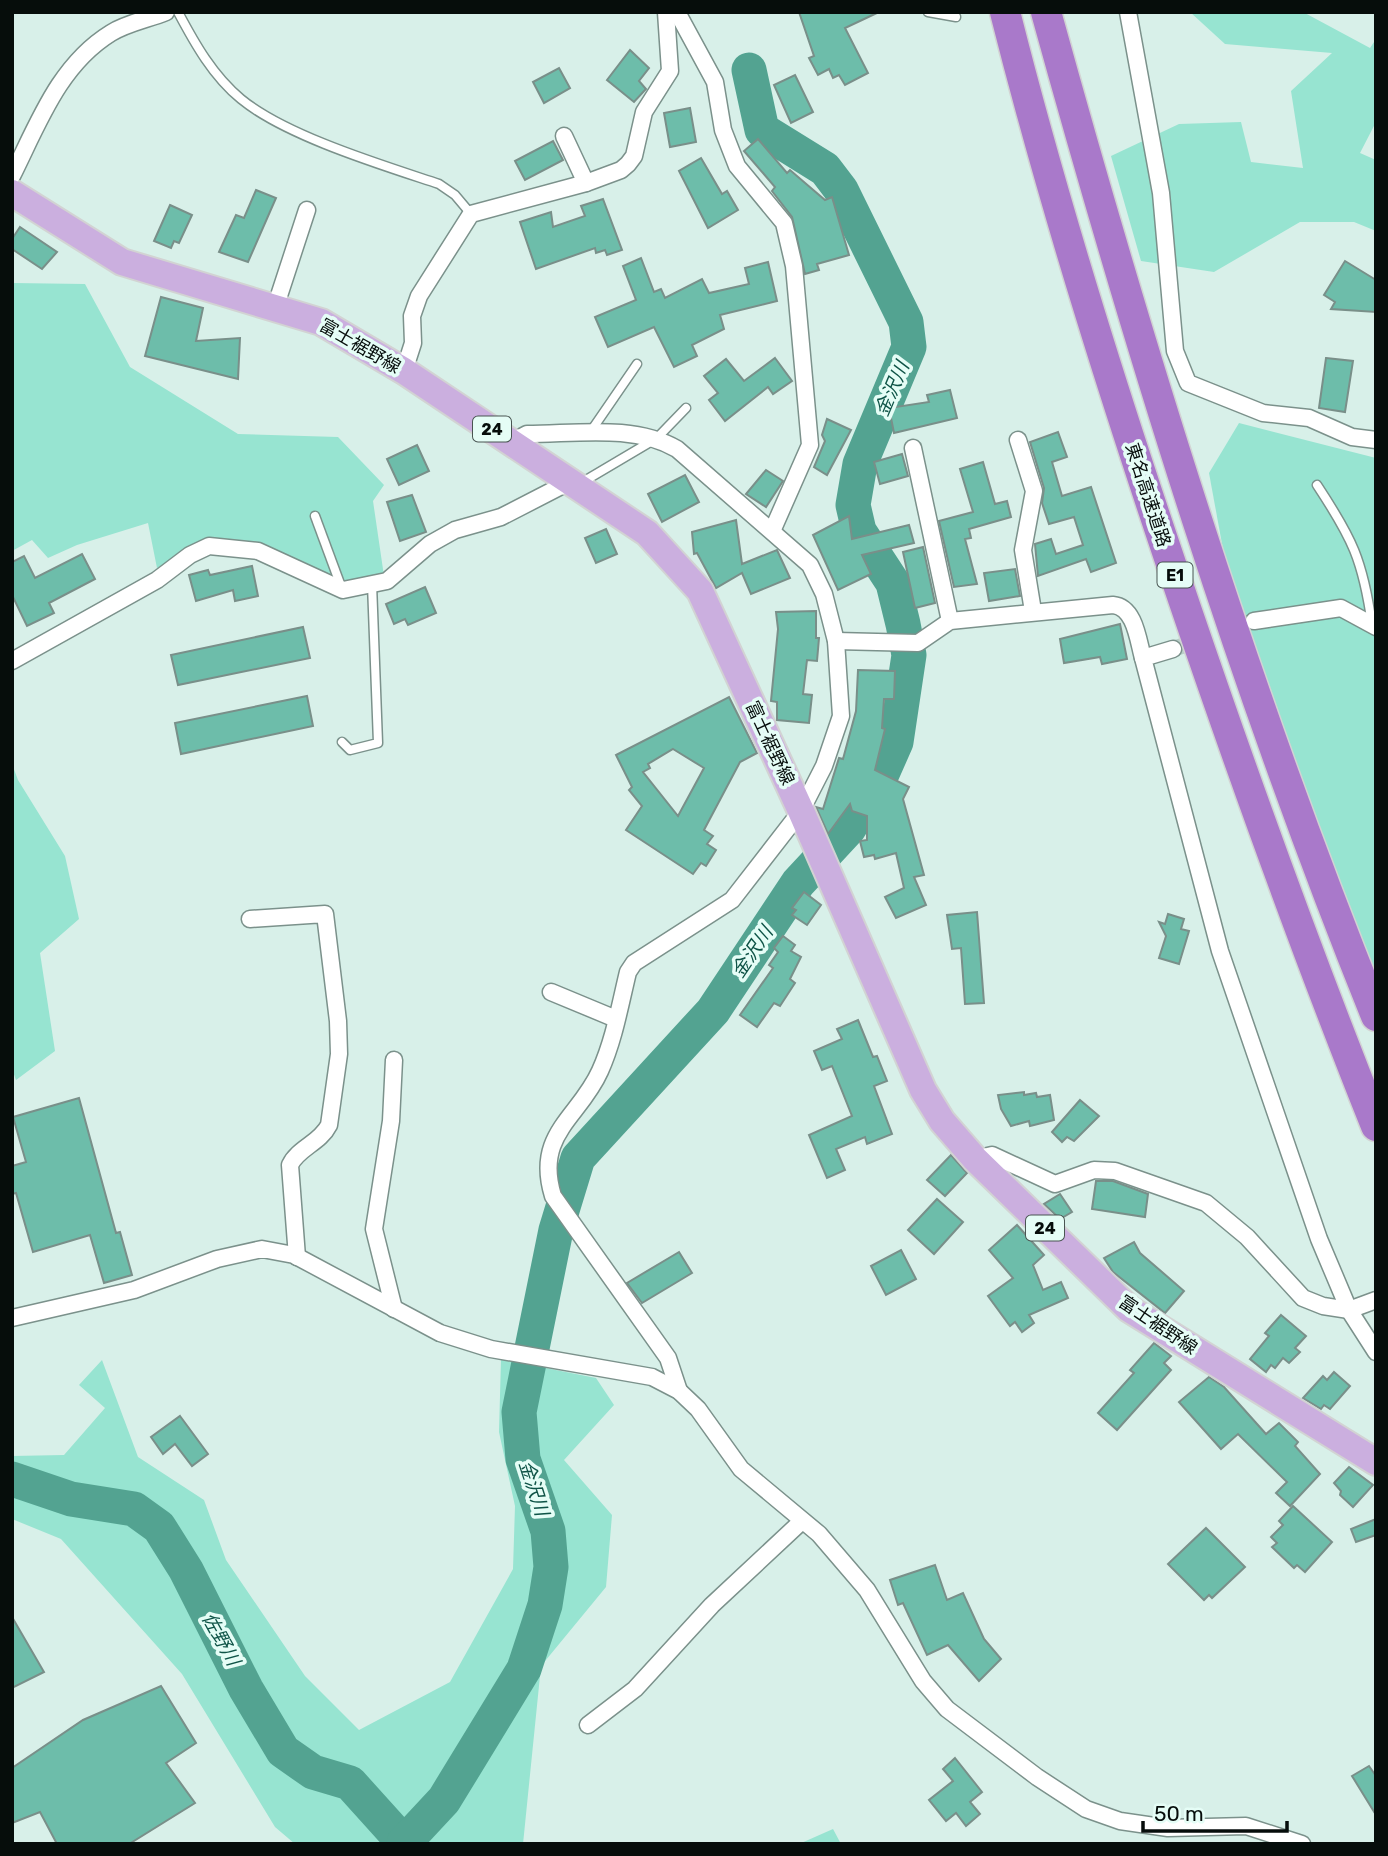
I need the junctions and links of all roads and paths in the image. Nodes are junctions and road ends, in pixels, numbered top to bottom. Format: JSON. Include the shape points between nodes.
{"nodes":[{"id":1,"x":166,"y":12,"type":"edge"},
{"id":2,"x":178,"y":12,"type":"edge"},
{"id":3,"x":666,"y":12,"type":"edge"},
{"id":4,"x":677,"y":12,"type":"edge"},
{"id":5,"x":928,"y":12,"type":"edge"},
{"id":6,"x":1005,"y":12,"type":"edge"},
{"id":7,"x":1046,"y":12,"type":"edge"},
{"id":8,"x":1128,"y":12,"type":"edge"},
{"id":9,"x":956,"y":17,"type":"dead end"},
{"id":10,"x":564,"y":136,"type":"dead end"},
{"id":11,"x":12,"y":176,"type":"edge"},
{"id":12,"x":586,"y":183,"type":"junction"},
{"id":13,"x":12,"y":193,"type":"edge"},
{"id":14,"x":307,"y":210,"type":"dead end"},
{"id":15,"x":471,"y":214,"type":"junction"},
{"id":16,"x":275,"y":308,"type":"junction"},
{"id":17,"x":637,"y":364,"type":"dead end"},
{"id":18,"x":404,"y":371,"type":"junction"},
{"id":19,"x":686,"y":408,"type":"dead end"},
{"id":20,"x":589,"y":434,"type":"junction"},
{"id":21,"x":657,"y":438,"type":"junction"},
{"id":22,"x":1017,"y":440,"type":"dead end"},
{"id":23,"x":1376,"y":440,"type":"edge"},
{"id":24,"x":512,"y":442,"type":"junction"},
{"id":25,"x":913,"y":448,"type":"dead end"},
{"id":26,"x":574,"y":483,"type":"junction"},
{"id":27,"x":1317,"y":485,"type":"dead end"},
{"id":28,"x":315,"y":516,"type":"dead end"},
{"id":29,"x":773,"y":529,"type":"junction"},
{"id":30,"x":372,"y":584,"type":"junction"},
{"id":31,"x":343,"y":590,"type":"junction"},
{"id":32,"x":1033,"y":611,"type":"junction"},
{"id":33,"x":950,"y":621,"type":"junction"},
{"id":34,"x":1254,"y":621,"type":"tunnel mouth"},
{"id":35,"x":1374,"y":626,"type":"edge"},
{"id":36,"x":836,"y":641,"type":"junction"},
{"id":37,"x":1173,"y":649,"type":"tunnel mouth"},
{"id":38,"x":1143,"y":658,"type":"junction"},
{"id":39,"x":12,"y":661,"type":"edge"},
{"id":40,"x":341,"y":741,"type":"dead end"},
{"id":41,"x":801,"y":811,"type":"junction"},
{"id":42,"x":250,"y":919,"type":"dead end"},
{"id":43,"x":551,"y":992,"type":"dead end"},
{"id":44,"x":1376,"y":1016,"type":"edge"},
{"id":45,"x":616,"y":1019,"type":"junction"},
{"id":46,"x":394,"y":1060,"type":"dead end"},
{"id":47,"x":1376,"y":1126,"type":"edge"},
{"id":48,"x":975,"y":1159,"type":"junction"},
{"id":49,"x":297,"y":1257,"type":"junction"},
{"id":50,"x":1376,"y":1300,"type":"edge"},
{"id":51,"x":394,"y":1309,"type":"junction"},
{"id":52,"x":1349,"y":1310,"type":"junction"},
{"id":53,"x":12,"y":1318,"type":"edge"},
{"id":54,"x":1376,"y":1353,"type":"edge"},
{"id":55,"x":679,"y":1391,"type":"junction"},
{"id":56,"x":1376,"y":1462,"type":"edge"},
{"id":57,"x":802,"y":1521,"type":"junction"},
{"id":58,"x":588,"y":1725,"type":"dead end"},
{"id":59,"x":1302,"y":1844,"type":"edge"}],
"edges":[{"from":1,"to":11,"type":"street","via":[[114,31],[77,60],[56,89]]},
{"from":2,"to":15,"type":"lane","via":[[212,68],[258,112],[291,129],[439,184]]},
{"from":3,"to":12,"type":"street","via":[[670,72],[644,112],[634,156],[621,170]]},
{"from":4,"to":29,"type":"street","via":[[715,82],[723,130],[737,166],[784,223],[794,266],[810,445]]},
{"from":5,"to":9,"type":"lane"},
{"from":6,"to":47,"type":"highway","name":"東名高速道路","number":"E1","via":[[1146,490],[1304,946]]},
{"from":7,"to":44,"type":"highway","number":"E1","via":[[1098,202],[1262,716]]},
{"from":8,"to":23,"type":"street","via":[[1161,193],[1175,351],[1188,383],[1263,413],[1309,418],[1352,437]]},
{"from":10,"to":12,"type":"street"},
{"from":12,"to":15,"type":"street"},
{"from":13,"to":16,"type":"main road","name":"富士裾野線","number":"24","via":[[122,262]]},
{"from":14,"to":16,"type":"street"},
{"from":15,"to":18,"type":"street","via":[[419,296]]},
{"from":16,"to":18,"type":"main road","name":"富士裾野線","number":"24","via":[[321,322]]},
{"from":17,"to":20,"type":"lane"},
{"from":18,"to":24,"type":"main road","name":"富士裾野線","number":"24"},
{"from":19,"to":21,"type":"lane"},
{"from":20,"to":21,"type":"street"},
{"from":20,"to":24,"type":"street","via":[[527,435]]},
{"from":21,"to":26,"type":"lane"},
{"from":21,"to":29,"type":"street","via":[[677,449]]},
{"from":22,"to":32,"type":"street","via":[[1034,491],[1023,550]]},
{"from":24,"to":26,"type":"main road","name":"富士裾野線","number":"24"},
{"from":25,"to":33,"type":"street"},
{"from":26,"to":30,"type":"street","via":[[501,517],[455,530],[411,557],[387,581]]},
{"from":26,"to":41,"type":"main road","name":"富士裾野線","number":"24","via":[[647,533],[700,591]]},
{"from":27,"to":35,"type":"lane","via":[[1352,538]]},
{"from":28,"to":31,"type":"lane"},
{"from":29,"to":36,"type":"street","via":[[810,565],[824,594]]},
{"from":30,"to":31,"type":"street"},
{"from":30,"to":40,"type":"lane","via":[[378,743],[350,750]]},
{"from":31,"to":39,"type":"street","via":[[258,551],[209,547]]},
{"from":32,"to":33,"type":"street"},
{"from":32,"to":38,"type":"street","via":[[1122,606],[1128,611]]},
{"from":33,"to":36,"type":"street","via":[[918,643]]},
{"from":34,"to":35,"type":"street","via":[[1341,608]]},
{"from":36,"to":41,"type":"street","via":[[841,716],[824,766]]},
{"from":37,"to":38,"type":"street"},
{"from":38,"to":52,"type":"street","via":[[1220,951],[1319,1239]]},
{"from":41,"to":45,"type":"street","via":[[732,900],[634,963]]},
{"from":41,"to":48,"type":"main road","name":"富士裾野線","number":"24","via":[[923,1090]]},
{"from":42,"to":49,"type":"street","via":[[325,914],[338,1054],[329,1125],[290,1165]]},
{"from":43,"to":45,"type":"street"},
{"from":45,"to":55,"type":"street","via":[[598,1076],[553,1142],[548,1180],[569,1221],[667,1358]]},
{"from":46,"to":51,"type":"street","via":[[391,1121],[374,1229]]},
{"from":48,"to":52,"type":"street","via":[[992,1155],[1055,1184],[1094,1170],[1115,1171],[1206,1203],[1247,1237],[1303,1298],[1323,1307]]},
{"from":48,"to":56,"type":"main road","name":"富士裾野線","number":"24","via":[[1129,1309]]},
{"from":49,"to":51,"type":"street"},
{"from":49,"to":53,"type":"street","via":[[262,1249],[241,1252],[134,1290]]},
{"from":50,"to":52,"type":"street"},
{"from":51,"to":55,"type":"street","via":[[440,1333],[491,1349],[652,1377]]},
{"from":52,"to":54,"type":"street"},
{"from":55,"to":57,"type":"street","via":[[698,1409],[741,1469]]},
{"from":57,"to":58,"type":"street","via":[[712,1605],[635,1689]]},
{"from":57,"to":59,"type":"street","via":[[867,1590],[923,1681],[947,1709],[1086,1810],[1168,1828],[1246,1826]]}]}
